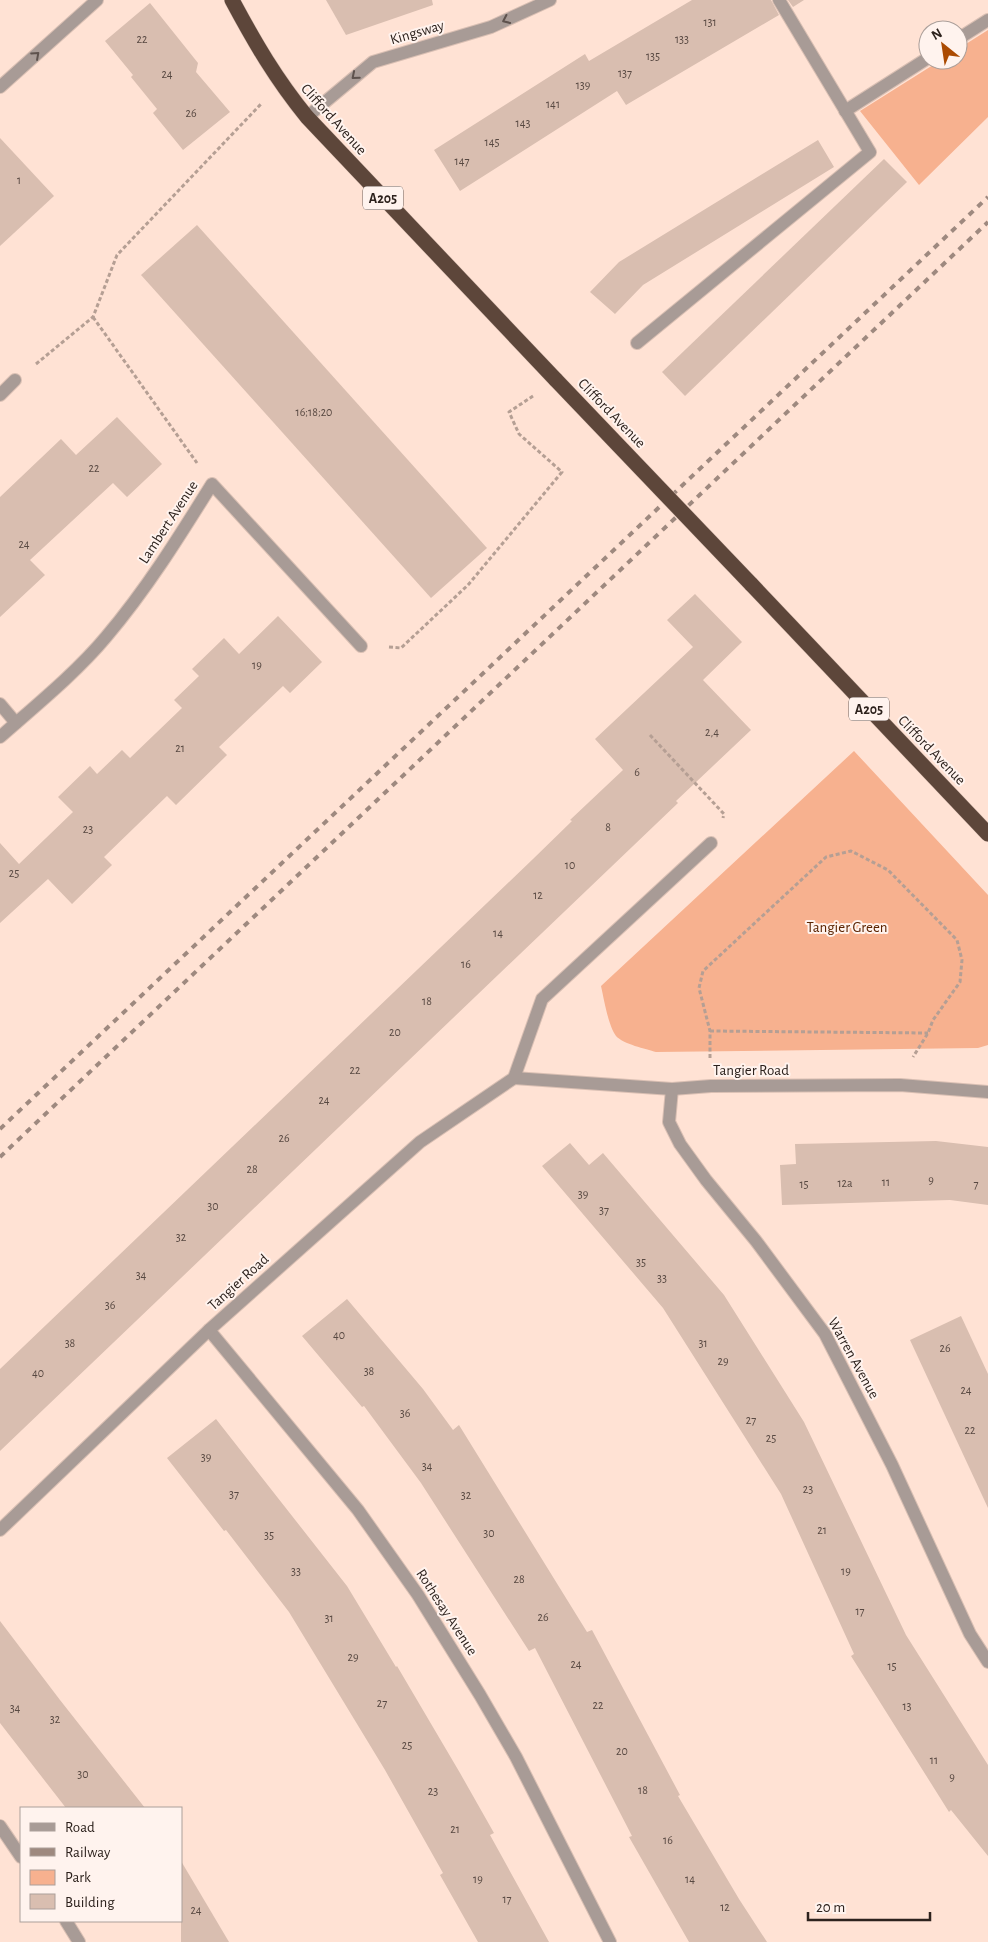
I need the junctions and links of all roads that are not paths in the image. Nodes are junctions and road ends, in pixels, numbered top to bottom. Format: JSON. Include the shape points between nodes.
{"nodes":[{"id":1,"x":97,"y":0,"type":"edge"},
{"id":2,"x":232,"y":0,"type":"edge"},
{"id":3,"x":550,"y":0,"type":"edge"},
{"id":4,"x":779,"y":0,"type":"edge"},
{"id":5,"x":988,"y":20,"type":"edge"},
{"id":6,"x":968,"y":33,"type":"edge"},
{"id":7,"x":918,"y":64,"type":"edge"},
{"id":8,"x":0,"y":87,"type":"edge"},
{"id":9,"x":846,"y":110,"type":"junction"},
{"id":10,"x":307,"y":117,"type":"junction"},
{"id":11,"x":637,"y":343,"type":"dead end"},
{"id":12,"x":15,"y":380,"type":"road end"},
{"id":13,"x":0,"y":394,"type":"edge"},
{"id":14,"x":361,"y":646,"type":"road end"},
{"id":15,"x":0,"y":704,"type":"edge"},
{"id":16,"x":16,"y":723,"type":"junction"},
{"id":17,"x":0,"y":737,"type":"edge"},
{"id":18,"x":988,"y":834,"type":"edge"},
{"id":19,"x":711,"y":844,"type":"road end"},
{"id":20,"x":514,"y":1078,"type":"junction"},
{"id":21,"x":672,"y":1089,"type":"junction"},
{"id":22,"x":988,"y":1092,"type":"edge"},
{"id":23,"x":209,"y":1330,"type":"junction"},
{"id":24,"x":0,"y":1530,"type":"edge"},
{"id":25,"x":988,"y":1662,"type":"edge"},
{"id":26,"x":0,"y":1826,"type":"edge"},
{"id":27,"x":20,"y":1855,"type":"edge"},
{"id":28,"x":67,"y":1922,"type":"edge"},
{"id":29,"x":79,"y":1942,"type":"edge"},
{"id":30,"x":610,"y":1942,"type":"edge"}],
"edges":[{"from":8,"to":1,"type":"street","one_way":true},
{"from":2,"to":10,"type":"highway","name":"Clifford Avenue","number":"A205","via":[[281,84]]},
{"from":3,"to":10,"type":"street","name":"Kingsway","one_way":true,"via":[[491,27],[373,62]]},
{"from":4,"to":9,"type":"street"},
{"from":5,"to":6,"type":"street"},
{"from":7,"to":9,"type":"street"},
{"from":9,"to":11,"type":"street","via":[[870,152]]},
{"from":10,"to":18,"type":"highway","name":"Clifford Avenue","number":"A205","bridge":true},
{"from":12,"to":13,"type":"street"},
{"from":14,"to":16,"type":"street","name":"Lambert Avenue","via":[[212,484],[161,564],[105,639]]},
{"from":15,"to":16,"type":"street"},
{"from":16,"to":17,"type":"street","name":"Lambert Avenue"},
{"from":19,"to":20,"type":"street","via":[[542,999]]},
{"from":20,"to":21,"type":"street","name":"Tangier Road"},
{"from":20,"to":23,"type":"street","name":"Tangier Road","via":[[420,1142]]},
{"from":21,"to":22,"type":"street","name":"Tangier Road","via":[[900,1085]]},
{"from":21,"to":25,"type":"street","name":"Warren Avenue","via":[[670,1122],[680,1144],[825,1334],[892,1465],[970,1634]]},
{"from":23,"to":24,"type":"street","name":"Tangier Road"},
{"from":23,"to":30,"type":"street","name":"Rothesay Avenue","via":[[358,1510],[418,1595],[516,1758]]},
{"from":26,"to":27,"type":"street"},
{"from":28,"to":29,"type":"street"}]}
